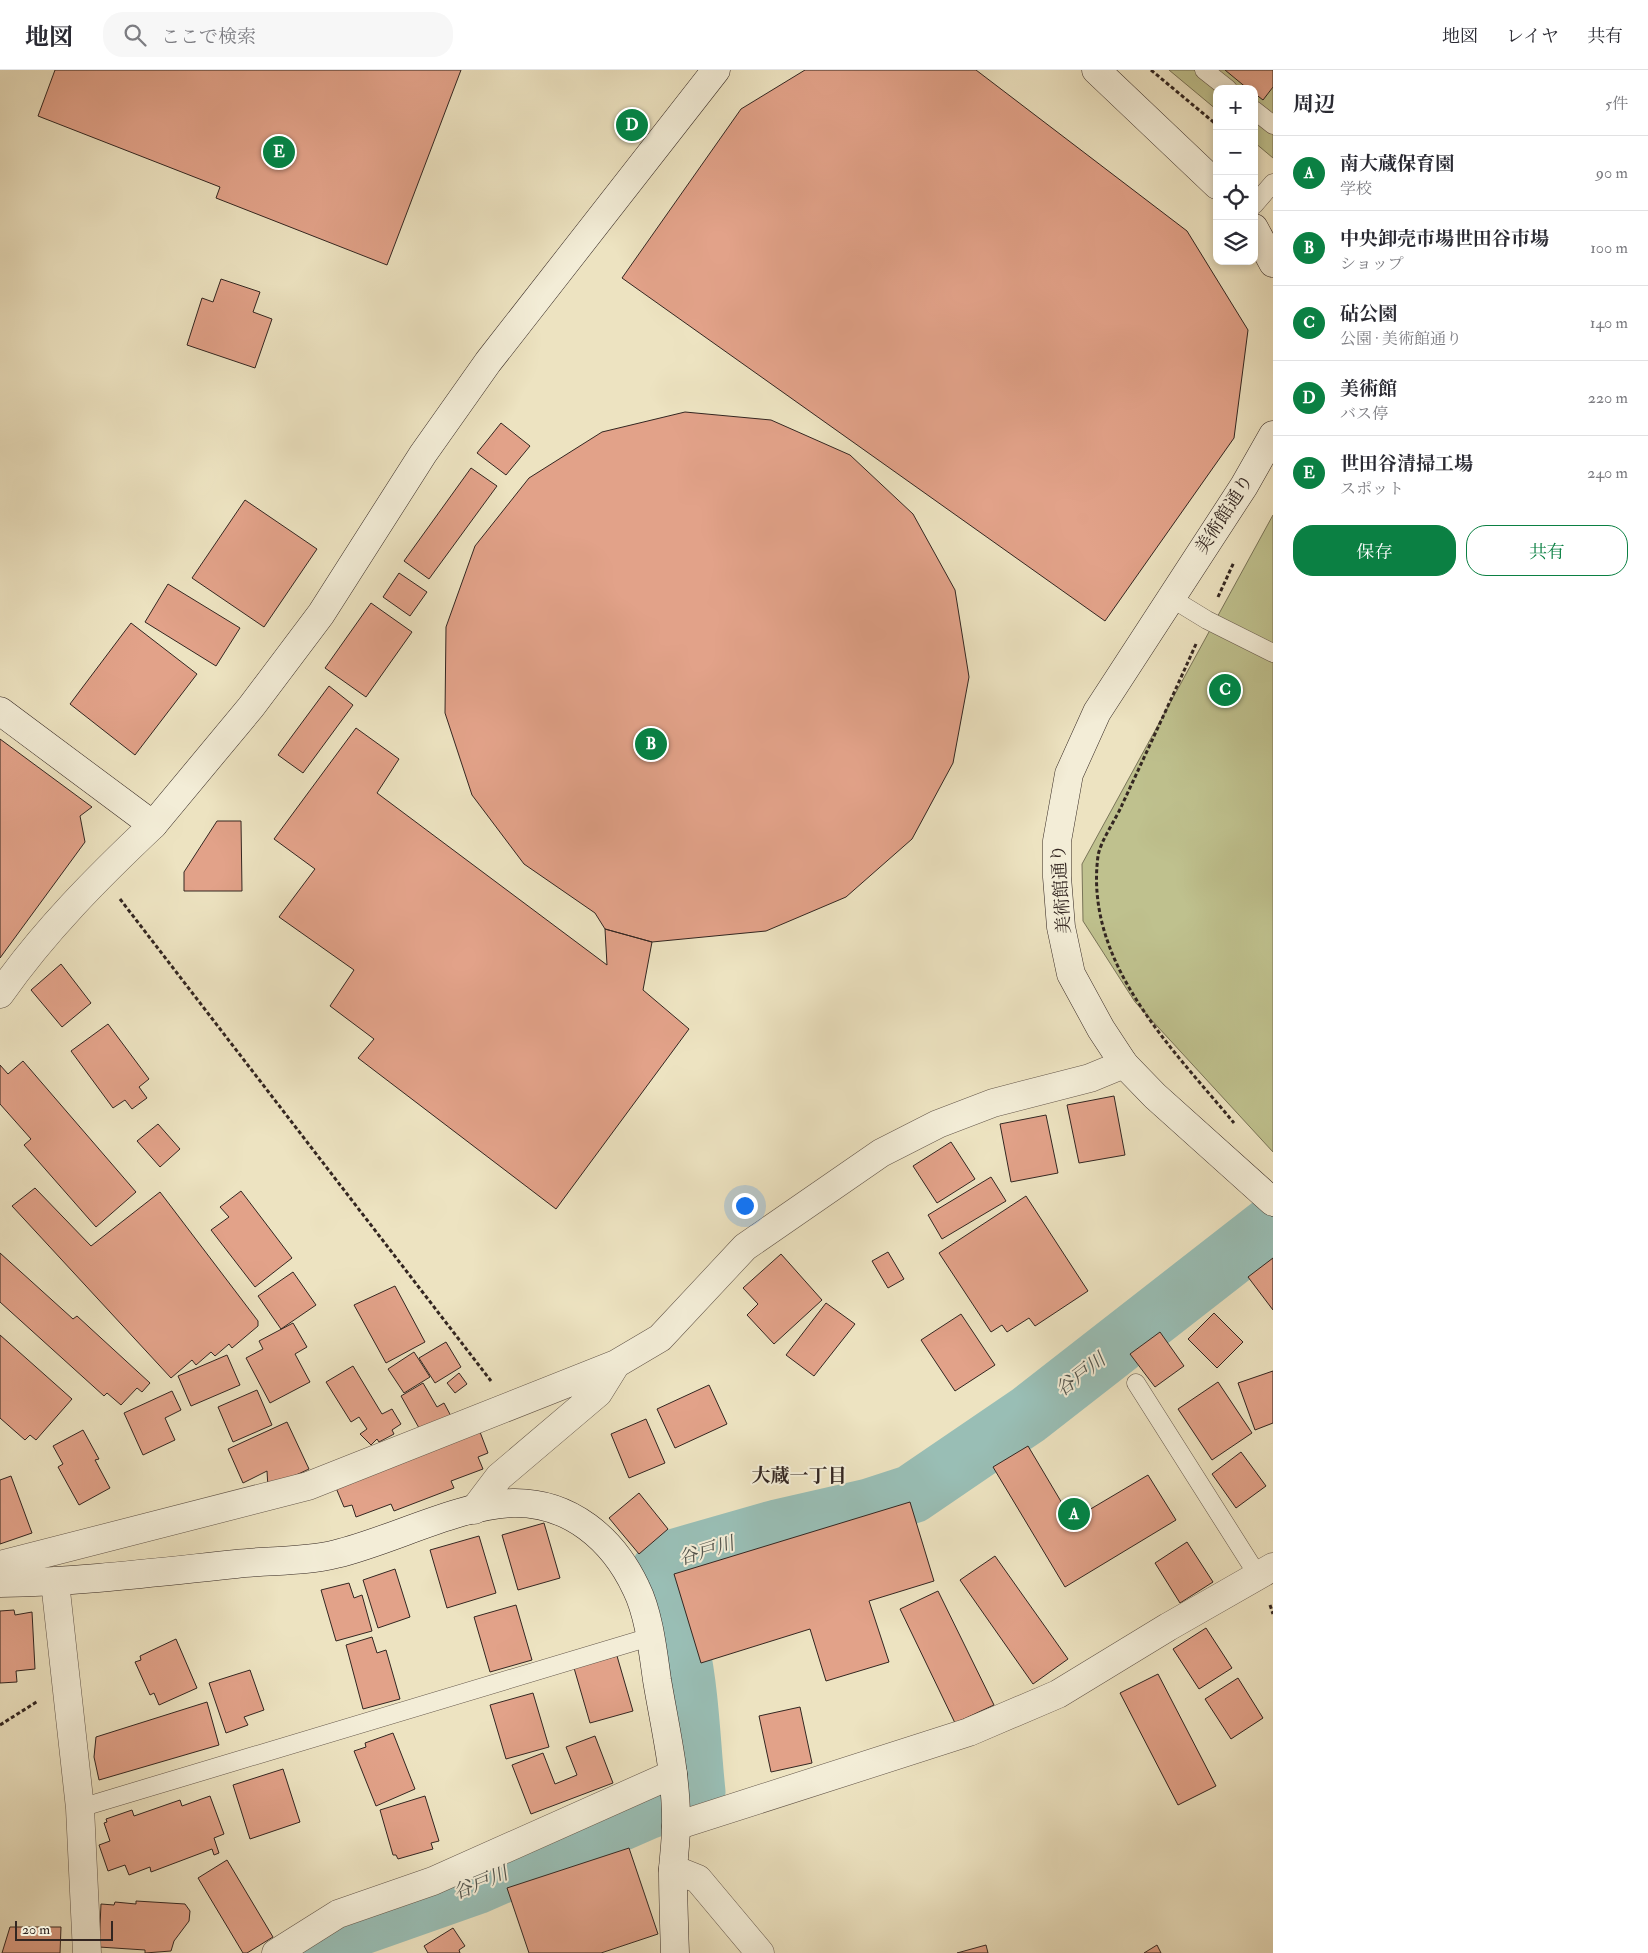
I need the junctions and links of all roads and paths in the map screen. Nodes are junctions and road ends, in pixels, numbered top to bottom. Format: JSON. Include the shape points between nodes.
{"nodes":[{"id":1,"x":716,"y":70,"type":"edge"},
{"id":2,"x":1096,"y":70,"type":"edge"},
{"id":3,"x":1151,"y":70,"type":"edge"},
{"id":4,"x":1204,"y":70,"type":"edge"},
{"id":5,"x":1223,"y":85,"type":"edge"},
{"id":6,"x":1258,"y":113,"type":"edge"},
{"id":7,"x":1213,"y":122,"type":"edge"},
{"id":8,"x":1273,"y":125,"type":"edge"},
{"id":9,"x":1213,"y":181,"type":"edge"},
{"id":10,"x":1273,"y":183,"type":"edge"},
{"id":11,"x":1258,"y":200,"type":"edge"},
{"id":12,"x":1258,"y":235,"type":"edge"},
{"id":13,"x":1273,"y":263,"type":"edge"},
{"id":14,"x":1273,"y":435,"type":"edge"},
{"id":15,"x":1236,"y":558,"type":"dead end"},
{"id":16,"x":1171,"y":598,"type":"junction"},
{"id":17,"x":1207,"y":620,"type":"junction"},
{"id":18,"x":1273,"y":652,"type":"edge"},
{"id":19,"x":0,"y":712,"type":"edge"},
{"id":20,"x":153,"y":825,"type":"junction"},
{"id":21,"x":100,"y":875,"type":"junction"},
{"id":22,"x":0,"y":994,"type":"edge"},
{"id":23,"x":1124,"y":1064,"type":"junction"},
{"id":24,"x":1236,"y":1125,"type":"dead end"},
{"id":25,"x":1273,"y":1202,"type":"edge"},
{"id":26,"x":616,"y":1364,"type":"junction"},
{"id":27,"x":1136,"y":1383,"type":"dead end"},
{"id":28,"x":512,"y":1407,"type":"junction"},
{"id":29,"x":474,"y":1510,"type":"junction"},
{"id":30,"x":0,"y":1565,"type":"edge"},
{"id":31,"x":1265,"y":1570,"type":"edge"},
{"id":32,"x":55,"y":1582,"type":"junction"},
{"id":33,"x":0,"y":1583,"type":"edge"},
{"id":34,"x":650,"y":1637,"type":"junction"},
{"id":35,"x":66,"y":1683,"type":"junction"},
{"id":36,"x":0,"y":1725,"type":"edge"},
{"id":37,"x":673,"y":1776,"type":"junction"},
{"id":38,"x":80,"y":1808,"type":"junction"},
{"id":39,"x":676,"y":1825,"type":"junction"},
{"id":40,"x":673,"y":1869,"type":"junction"},
{"id":41,"x":87,"y":1953,"type":"edge"},
{"id":42,"x":276,"y":1953,"type":"edge"},
{"id":43,"x":675,"y":1953,"type":"edge"},
{"id":44,"x":760,"y":1953,"type":"edge"}],
"edges":[{"from":1,"to":20,"type":"street","via":[[488,362],[423,454],[304,637],[251,707]]},
{"from":2,"to":9,"type":"street"},
{"from":3,"to":7,"type":"path"},
{"from":4,"to":5,"type":"lane"},
{"from":6,"to":8,"type":"lane"},
{"from":10,"to":11,"type":"lane"},
{"from":12,"to":13,"type":"street"},
{"from":14,"to":16,"type":"street","name":"美術館通り"},
{"from":15,"to":17,"type":"path"},
{"from":16,"to":17,"type":"lane"},
{"from":16,"to":23,"type":"street","name":"美術館通り","via":[[1097,712],[1069,774],[1057,840],[1061,927],[1071,974]]},
{"from":17,"to":18,"type":"lane"},
{"from":17,"to":24,"type":"path","via":[[1098,854],[1097,899],[1104,932],[1115,959],[1144,1014]]},
{"from":19,"to":20,"type":"street"},
{"from":20,"to":21,"type":"street"},
{"from":21,"to":22,"type":"street","via":[[16,971]]},
{"from":21,"to":28,"type":"path"},
{"from":23,"to":25,"type":"street","name":"美術館通り"},
{"from":23,"to":26,"type":"street","via":[[1090,1078],[993,1103],[938,1124],[881,1153],[746,1247],[660,1338]]},
{"from":26,"to":28,"type":"street"},
{"from":26,"to":29,"type":"street","via":[[598,1393],[499,1477]]},
{"from":27,"to":31,"type":"lane"},
{"from":28,"to":30,"type":"street","via":[[308,1486]]},
{"from":29,"to":32,"type":"street","via":[[339,1554],[313,1559]]},
{"from":29,"to":34,"type":"street","via":[[514,1503],[544,1508],[572,1515],[594,1530],[637,1589]]},
{"from":31,"to":39,"type":"street","via":[[1058,1694],[969,1732]]},
{"from":32,"to":33,"type":"street"},
{"from":32,"to":35,"type":"street"},
{"from":34,"to":37,"type":"street"},
{"from":34,"to":38,"type":"lane"},
{"from":35,"to":36,"type":"path"},
{"from":35,"to":38,"type":"street"},
{"from":37,"to":39,"type":"street"},
{"from":37,"to":42,"type":"street","via":[[434,1880],[338,1914]]},
{"from":38,"to":41,"type":"street"},
{"from":39,"to":40,"type":"street"},
{"from":40,"to":43,"type":"street"},
{"from":40,"to":44,"type":"street","via":[[698,1878]]}]}
